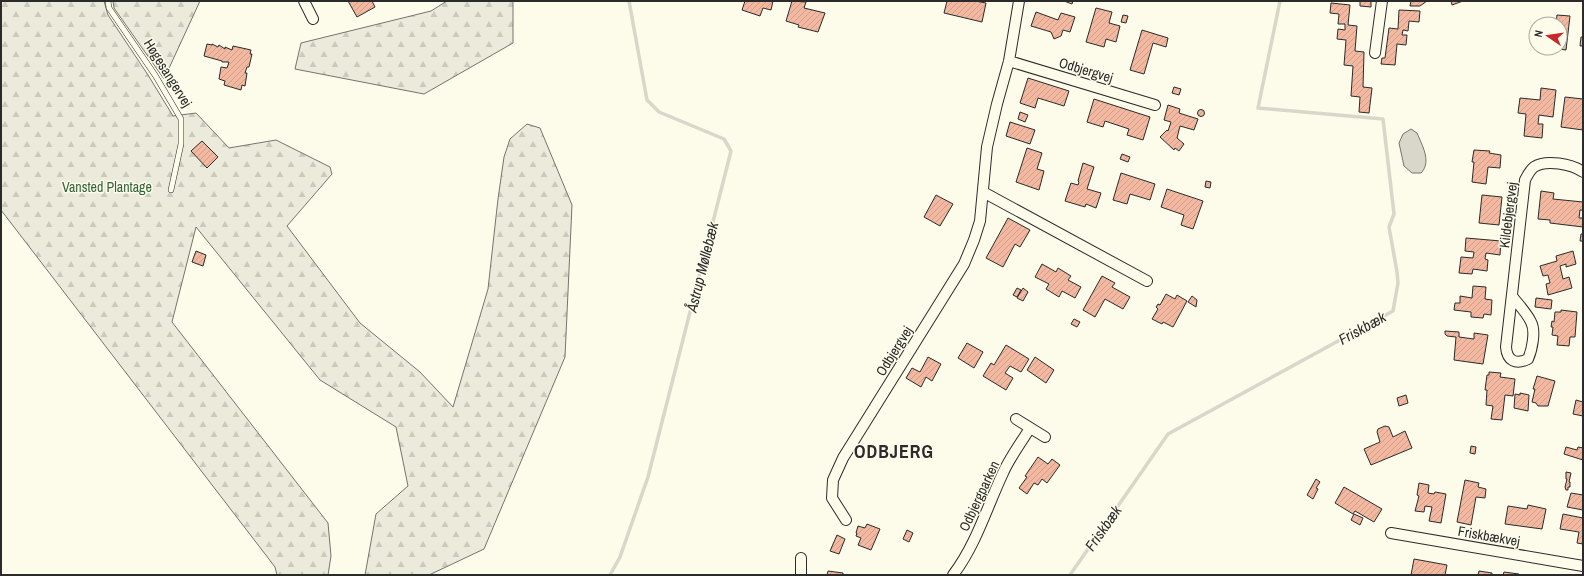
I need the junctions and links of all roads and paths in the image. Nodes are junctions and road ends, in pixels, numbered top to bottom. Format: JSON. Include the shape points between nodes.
{"nodes":[{"id":1,"x":108,"y":1,"type":"edge"},
{"id":2,"x":304,"y":1,"type":"edge"},
{"id":3,"x":1019,"y":1,"type":"edge"},
{"id":4,"x":1382,"y":1,"type":"edge"},
{"id":5,"x":313,"y":19,"type":"dead end"},
{"id":6,"x":1375,"y":53,"type":"dead end"},
{"id":7,"x":1009,"y":61,"type":"junction"},
{"id":8,"x":1155,"y":105,"type":"dead end"},
{"id":9,"x":1583,"y":172,"type":"edge"},
{"id":10,"x":171,"y":190,"type":"dead end"},
{"id":11,"x":983,"y":192,"type":"junction"},
{"id":12,"x":1147,"y":281,"type":"dead end"},
{"id":13,"x":1512,"y":296,"type":"junction"},
{"id":14,"x":1016,"y":419,"type":"dead end"},
{"id":15,"x":1030,"y":428,"type":"junction"},
{"id":16,"x":1045,"y":437,"type":"dead end"},
{"id":17,"x":846,"y":520,"type":"dead end"},
{"id":18,"x":1391,"y":533,"type":"dead end"},
{"id":19,"x":801,"y":558,"type":"dead end"},
{"id":20,"x":1583,"y":566,"type":"edge"},
{"id":21,"x":801,"y":575,"type":"edge"},
{"id":22,"x":952,"y":575,"type":"edge"}],
"edges":[{"from":1,"to":10,"type":"lane","name":"Høgesangervej","via":[[109,8],[181,119],[181,144]]},
{"from":2,"to":5,"type":"street"},
{"from":3,"to":7,"type":"street","name":"Odbjergvej"},
{"from":4,"to":6,"type":"street"},
{"from":7,"to":8,"type":"street","name":"Odbjergvej"},
{"from":7,"to":11,"type":"street","name":"Odbjergvej","via":[[987,147]]},
{"from":9,"to":13,"type":"street","name":"Kildebjergvej","via":[[1572,166],[1543,163],[1533,168],[1525,180]]},
{"from":11,"to":12,"type":"street"},
{"from":11,"to":17,"type":"street","name":"Odbjergvej","via":[[980,221],[964,264],[843,458],[833,480],[832,498]]},
{"from":13,"to":13,"type":"street","name":"Kildebjergvej","via":[[1507,354],[1513,361],[1523,362],[1528,359],[1531,352],[1533,327]]},
{"from":14,"to":15,"type":"street"},
{"from":15,"to":16,"type":"street"},
{"from":15,"to":22,"type":"street","name":"Odbjergparken","via":[[1004,472],[982,525]]},
{"from":18,"to":20,"type":"street","name":"Friskbækvej"},
{"from":19,"to":21,"type":"street"}]}
